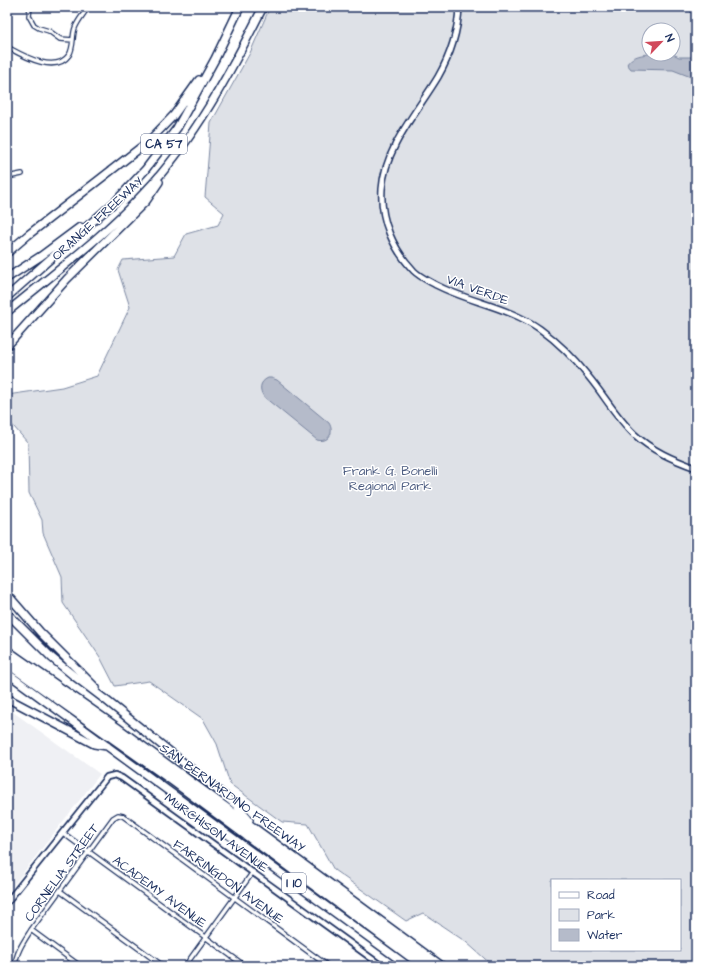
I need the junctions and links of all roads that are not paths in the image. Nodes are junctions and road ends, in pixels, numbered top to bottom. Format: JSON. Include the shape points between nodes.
{"nodes":[{"id":1,"x":30,"y":7,"type":"edge"},
{"id":2,"x":88,"y":7,"type":"edge"},
{"id":3,"x":240,"y":7,"type":"edge"},
{"id":4,"x":263,"y":7,"type":"edge"},
{"id":5,"x":459,"y":7,"type":"edge"},
{"id":6,"x":73,"y":40,"type":"junction"},
{"id":7,"x":7,"y":47,"type":"edge"},
{"id":8,"x":215,"y":59,"type":"junction"},
{"id":9,"x":179,"y":151,"type":"junction"},
{"id":10,"x":22,"y":174,"type":"dead end"},
{"id":11,"x":7,"y":177,"type":"edge"},
{"id":12,"x":98,"y":217,"type":"junction"},
{"id":13,"x":7,"y":253,"type":"edge"},
{"id":14,"x":7,"y":278,"type":"edge"},
{"id":15,"x":43,"y":283,"type":"junction"},
{"id":16,"x":7,"y":296,"type":"edge"},
{"id":17,"x":7,"y":312,"type":"edge"},
{"id":18,"x":7,"y":318,"type":"edge"},
{"id":19,"x":16,"y":337,"type":"junction"},
{"id":20,"x":7,"y":346,"type":"edge"},
{"id":21,"x":7,"y":350,"type":"edge"},
{"id":22,"x":696,"y":468,"type":"edge"},
{"id":23,"x":7,"y":594,"type":"edge"},
{"id":24,"x":7,"y":613,"type":"edge"},
{"id":25,"x":7,"y":650,"type":"edge"},
{"id":26,"x":7,"y":658,"type":"edge"},
{"id":27,"x":7,"y":664,"type":"edge"},
{"id":28,"x":7,"y":673,"type":"edge"},
{"id":29,"x":7,"y":698,"type":"edge"},
{"id":30,"x":107,"y":701,"type":"junction"},
{"id":31,"x":110,"y":747,"type":"junction"},
{"id":32,"x":118,"y":815,"type":"joint"},
{"id":33,"x":260,"y":832,"type":"junction"},
{"id":34,"x":63,"y":833,"type":"junction"},
{"id":35,"x":88,"y":851,"type":"junction"},
{"id":36,"x":254,"y":872,"type":"junction"},
{"id":37,"x":60,"y":891,"type":"junction"},
{"id":38,"x":234,"y":898,"type":"junction"},
{"id":39,"x":8,"y":899,"type":"edge"},
{"id":40,"x":31,"y":930,"type":"junction"},
{"id":41,"x":206,"y":937,"type":"junction"},
{"id":42,"x":15,"y":966,"type":"edge"},
{"id":43,"x":80,"y":966,"type":"edge"},
{"id":44,"x":163,"y":966,"type":"edge"},
{"id":45,"x":185,"y":966,"type":"edge"},
{"id":46,"x":245,"y":966,"type":"edge"},
{"id":47,"x":328,"y":966,"type":"edge"},
{"id":48,"x":382,"y":966,"type":"edge"},
{"id":49,"x":408,"y":966,"type":"edge"},
{"id":50,"x":422,"y":966,"type":"edge"},
{"id":51,"x":431,"y":966,"type":"edge"},
{"id":52,"x":442,"y":966,"type":"edge"}],
"edges":[{"from":1,"to":6,"type":"street","via":[[29,16],[34,25],[60,39]]},
{"from":2,"to":6,"type":"street","via":[[78,21]]},
{"from":3,"to":8,"type":"highway","name":"ORANGE FREEWAY","number":"CA 57"},
{"from":4,"to":9,"type":"highway","name":"ORANGE FREEWAY","number":"CA 57","via":[[219,92]]},
{"from":5,"to":22,"type":"main road","name":"VIA VERDE","via":[[451,49],[404,131],[386,170],[382,189],[383,208],[393,242],[416,272],[433,283],[453,294],[507,311],[539,328],[589,376],[634,434],[652,448]]},
{"from":6,"to":7,"type":"street","via":[[69,56],[60,62],[49,64],[31,60]]},
{"from":8,"to":12,"type":"highway","name":"ORANGE FREEWAY","number":"CA 57","via":[[177,128],[145,170]]},
{"from":8,"to":13,"type":"highway","via":[[174,115],[149,141]]},
{"from":9,"to":15,"type":"highway","name":"ORANGE FREEWAY","number":"CA 57","via":[[126,211]]},
{"from":9,"to":19,"type":"highway","via":[[146,201],[67,279]]},
{"from":10,"to":11,"type":"street"},
{"from":12,"to":14,"type":"highway"},
{"from":12,"to":16,"type":"highway","name":"ORANGE FREEWAY","number":"CA 57"},
{"from":15,"to":17,"type":"highway","name":"ORANGE FREEWAY","number":"CA 57"},
{"from":15,"to":18,"type":"highway"},
{"from":19,"to":20,"type":"highway"},
{"from":19,"to":21,"type":"highway"},
{"from":23,"to":30,"type":"highway"},
{"from":24,"to":30,"type":"highway","via":[[52,658]]},
{"from":25,"to":33,"type":"highway","name":"SAN BERNARDINO FREEWAY","number":"I 10"},
{"from":26,"to":51,"type":"highway","via":[[138,749]]},
{"from":27,"to":50,"type":"highway","via":[[172,781]]},
{"from":28,"to":31,"type":"highway","number":"I 10"},
{"from":29,"to":31,"type":"highway","via":[[94,744]]},
{"from":30,"to":33,"type":"highway","via":[[236,805]]},
{"from":31,"to":49,"type":"highway","number":"I 10"},
{"from":32,"to":35,"type":"street","name":"CORNELIA STREET","via":[[112,818]]},
{"from":32,"to":38,"type":"street","name":"FARRINGDON AVENUE","via":[[123,816]]},
{"from":33,"to":52,"type":"highway","name":"SAN BERNARDINO FREEWAY","number":"I 10"},
{"from":34,"to":35,"type":"street","name":"ACADEMY AVENUE"},
{"from":34,"to":36,"type":"street","name":"MURCHISON AVENUE","via":[[108,777],[115,775]]},
{"from":34,"to":39,"type":"street"},
{"from":35,"to":37,"type":"street","name":"CORNELIA STREET"},
{"from":35,"to":41,"type":"street","name":"ACADEMY AVENUE"},
{"from":36,"to":38,"type":"street"},
{"from":36,"to":48,"type":"street","name":"MURCHISON AVENUE"},
{"from":37,"to":40,"type":"street","name":"CORNELIA STREET"},
{"from":37,"to":44,"type":"street"},
{"from":38,"to":41,"type":"street"},
{"from":38,"to":47,"type":"street","name":"FARRINGDON AVENUE"},
{"from":40,"to":42,"type":"street","name":"CORNELIA STREET","via":[[20,947]]},
{"from":40,"to":43,"type":"street"},
{"from":41,"to":45,"type":"street"},
{"from":41,"to":46,"type":"street","name":"ACADEMY AVENUE"}]}
